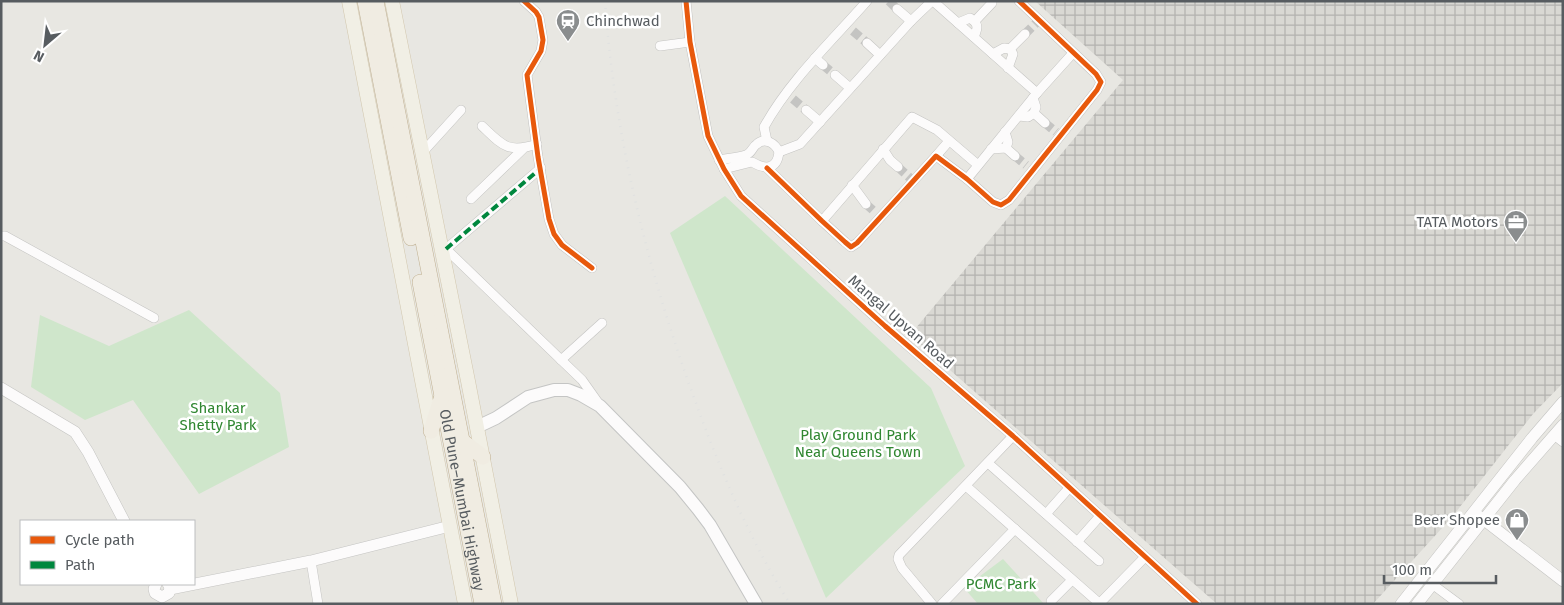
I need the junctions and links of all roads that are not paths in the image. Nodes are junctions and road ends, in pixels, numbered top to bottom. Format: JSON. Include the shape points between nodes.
{"nodes":[{"id":1,"x":350,"y":1,"type":"edge"},
{"id":2,"x":365,"y":1,"type":"edge"},
{"id":3,"x":376,"y":1,"type":"edge"},
{"id":4,"x":392,"y":1,"type":"edge"},
{"id":5,"x":524,"y":1,"type":"edge"},
{"id":6,"x":686,"y":1,"type":"edge"},
{"id":7,"x":867,"y":1,"type":"edge"},
{"id":8,"x":932,"y":1,"type":"edge"},
{"id":9,"x":1019,"y":1,"type":"edge"},
{"id":10,"x":992,"y":3,"type":"dead end"},
{"id":11,"x":897,"y":8,"type":"tunnel mouth"},
{"id":12,"x":911,"y":21,"type":"junction"},
{"id":13,"x":975,"y":21,"type":"junction"},
{"id":14,"x":958,"y":23,"type":"junction"},
{"id":15,"x":1025,"y":34,"type":"tunnel mouth"},
{"id":16,"x":974,"y":37,"type":"junction"},
{"id":17,"x":690,"y":42,"type":"junction"},
{"id":18,"x":866,"y":43,"type":"tunnel mouth"},
{"id":19,"x":660,"y":46,"type":"dead end"},
{"id":20,"x":1010,"y":49,"type":"junction"},
{"id":21,"x":993,"y":54,"type":"junction"},
{"id":22,"x":1073,"y":54,"type":"junction"},
{"id":23,"x":880,"y":55,"type":"junction"},
{"id":24,"x":816,"y":58,"type":"junction"},
{"id":25,"x":823,"y":65,"type":"tunnel mouth"},
{"id":26,"x":1008,"y":68,"type":"junction"},
{"id":27,"x":835,"y":75,"type":"tunnel mouth"},
{"id":28,"x":850,"y":88,"type":"junction"},
{"id":29,"x":1035,"y":96,"type":"junction"},
{"id":30,"x":461,"y":110,"type":"dead end"},
{"id":31,"x":806,"y":110,"type":"tunnel mouth"},
{"id":32,"x":1034,"y":113,"type":"junction"},
{"id":33,"x":1018,"y":116,"type":"junction"},
{"id":34,"x":820,"y":122,"type":"junction"},
{"id":35,"x":1045,"y":123,"type":"tunnel mouth"},
{"id":36,"x":482,"y":126,"type":"dead end"},
{"id":37,"x":1005,"y":132,"type":"junction"},
{"id":38,"x":767,"y":141,"type":"junction"},
{"id":39,"x":949,"y":141,"type":"junction"},
{"id":40,"x":537,"y":144,"type":"junction"},
{"id":41,"x":1006,"y":148,"type":"junction"},
{"id":42,"x":523,"y":149,"type":"junction"},
{"id":43,"x":991,"y":150,"type":"junction"},
{"id":44,"x":779,"y":152,"type":"junction"},
{"id":45,"x":880,"y":152,"type":"junction"},
{"id":46,"x":422,"y":153,"type":"junction"},
{"id":47,"x":936,"y":156,"type":"junction"},
{"id":48,"x":1015,"y":156,"type":"tunnel mouth"},
{"id":49,"x":721,"y":164,"type":"junction"},
{"id":50,"x":978,"y":165,"type":"junction"},
{"id":51,"x":898,"y":167,"type":"tunnel mouth"},
{"id":52,"x":541,"y":168,"type":"junction"},
{"id":53,"x":767,"y":168,"type":"junction"},
{"id":54,"x":967,"y":179,"type":"junction"},
{"id":55,"x":849,"y":189,"type":"junction"},
{"id":56,"x":471,"y":199,"type":"dead end"},
{"id":57,"x":866,"y":204,"type":"tunnel mouth"},
{"id":58,"x":822,"y":221,"type":"junction"},
{"id":59,"x":1,"y":236,"type":"edge"},
{"id":60,"x":444,"y":248,"type":"junction"},
{"id":61,"x":592,"y":268,"type":"dead end"},
{"id":62,"x":154,"y":318,"type":"dead end"},
{"id":63,"x":602,"y":323,"type":"dead end"},
{"id":64,"x":561,"y":360,"type":"junction"},
{"id":65,"x":1,"y":388,"type":"edge"},
{"id":66,"x":441,"y":396,"type":"junction"},
{"id":67,"x":1563,"y":402,"type":"edge"},
{"id":68,"x":600,"y":406,"type":"junction"},
{"id":69,"x":1563,"y":425,"type":"edge"},
{"id":70,"x":477,"y":427,"type":"junction"},
{"id":71,"x":432,"y":431,"type":"junction"},
{"id":72,"x":1014,"y":436,"type":"junction"},
{"id":73,"x":1558,"y":438,"type":"edge"},
{"id":74,"x":461,"y":440,"type":"junction"},
{"id":75,"x":483,"y":456,"type":"junction"},
{"id":76,"x":988,"y":463,"type":"junction"},
{"id":77,"x":966,"y":486,"type":"junction"},
{"id":78,"x":1069,"y":488,"type":"junction"},
{"id":79,"x":1474,"y":512,"type":"junction"},
{"id":80,"x":1046,"y":514,"type":"junction"},
{"id":81,"x":1100,"y":516,"type":"junction"},
{"id":82,"x":1484,"y":519,"type":"junction"},
{"id":83,"x":123,"y":520,"type":"edge"},
{"id":84,"x":450,"y":526,"type":"junction"},
{"id":85,"x":1015,"y":529,"type":"junction"},
{"id":86,"x":1077,"y":542,"type":"junction"},
{"id":87,"x":1145,"y":557,"type":"junction"},
{"id":88,"x":311,"y":561,"type":"junction"},
{"id":89,"x":1099,"y":561,"type":"dead end"},
{"id":90,"x":1072,"y":580,"type":"junction"},
{"id":91,"x":1562,"y":580,"type":"edge"},
{"id":92,"x":195,"y":582,"type":"edge"},
{"id":93,"x":1432,"y":584,"type":"junction"},
{"id":94,"x":156,"y":585,"type":"edge"},
{"id":95,"x":169,"y":587,"type":"edge"},
{"id":96,"x":160,"y":600,"type":"edge"},
{"id":97,"x":1052,"y":601,"type":"dead end"},
{"id":98,"x":318,"y":604,"type":"edge"},
{"id":99,"x":465,"y":604,"type":"edge"},
{"id":100,"x":482,"y":604,"type":"edge"},
{"id":101,"x":494,"y":604,"type":"edge"},
{"id":102,"x":511,"y":604,"type":"edge"},
{"id":103,"x":756,"y":604,"type":"edge"},
{"id":104,"x":932,"y":604,"type":"edge"},
{"id":105,"x":942,"y":604,"type":"edge"},
{"id":106,"x":1099,"y":604,"type":"edge"},
{"id":107,"x":1197,"y":604,"type":"edge"},
{"id":108,"x":1401,"y":604,"type":"edge"},
{"id":109,"x":1417,"y":604,"type":"edge"},
{"id":110,"x":1459,"y":604,"type":"edge"}],
"edges":[{"from":1,"to":71,"type":"main road"},
{"from":2,"to":66,"type":"highway","name":"Old Pune–Mumbai Highway"},
{"from":3,"to":74,"type":"highway","name":"Old Pune–Mumbai Highway"},
{"from":4,"to":46,"type":"main road"},
{"from":5,"to":40,"type":"street","via":[[539,17],[543,40],[541,51],[527,75]]},
{"from":6,"to":17,"type":"street","name":"Mangal Upvan Road"},
{"from":7,"to":24,"type":"street","via":[[849,28]]},
{"from":8,"to":12,"type":"street"},
{"from":8,"to":14,"type":"street"},
{"from":9,"to":22,"type":"street"},
{"from":10,"to":13,"type":"street"},
{"from":11,"to":12,"type":"street"},
{"from":12,"to":23,"type":"street"},
{"from":13,"to":14,"type":"street","via":[[970,18]]},
{"from":13,"to":16,"type":"street","via":[[977,30]]},
{"from":14,"to":16,"type":"street"},
{"from":15,"to":20,"type":"street"},
{"from":16,"to":21,"type":"street"},
{"from":17,"to":19,"type":"street"},
{"from":17,"to":49,"type":"street","name":"Mangal Upvan Road","via":[[708,136]]},
{"from":18,"to":23,"type":"street"},
{"from":20,"to":21,"type":"street","via":[[1004,48]]},
{"from":20,"to":26,"type":"street","via":[[1013,54]]},
{"from":21,"to":26,"type":"street"},
{"from":22,"to":29,"type":"street"},
{"from":22,"to":54,"type":"street","via":[[1096,74],[1101,82],[1098,90],[1029,168],[1009,200],[1001,204],[993,202]]},
{"from":23,"to":28,"type":"street"},
{"from":24,"to":25,"type":"street"},
{"from":24,"to":38,"type":"street","via":[[789,96],[774,109],[764,127]]},
{"from":26,"to":29,"type":"street"},
{"from":27,"to":28,"type":"street"},
{"from":28,"to":34,"type":"street"},
{"from":29,"to":32,"type":"street"},
{"from":29,"to":33,"type":"street"},
{"from":30,"to":46,"type":"street"},
{"from":31,"to":34,"type":"street"},
{"from":32,"to":33,"type":"street","via":[[1028,117]]},
{"from":32,"to":35,"type":"street"},
{"from":33,"to":37,"type":"street"},
{"from":34,"to":44,"type":"street","via":[[800,144]]},
{"from":36,"to":42,"type":"street","via":[[501,143]]},
{"from":37,"to":41,"type":"street"},
{"from":37,"to":43,"type":"street"},
{"from":38,"to":44,"type":"street"},
{"from":38,"to":49,"type":"street","via":[[755,144],[746,155]]},
{"from":39,"to":45,"type":"street","via":[[937,130],[912,117]]},
{"from":39,"to":47,"type":"street"},
{"from":39,"to":50,"type":"street"},
{"from":40,"to":42,"type":"street"},
{"from":40,"to":52,"type":"street"},
{"from":41,"to":43,"type":"street"},
{"from":41,"to":48,"type":"street"},
{"from":42,"to":56,"type":"street"},
{"from":43,"to":50,"type":"street"},
{"from":44,"to":53,"type":"street","via":[[777,161]]},
{"from":45,"to":51,"type":"street"},
{"from":45,"to":55,"type":"street"},
{"from":46,"to":60,"type":"main road","via":[[439,238]]},
{"from":47,"to":54,"type":"street"},
{"from":47,"to":58,"type":"street","via":[[851,247]]},
{"from":49,"to":53,"type":"street","via":[[752,162]]},
{"from":49,"to":72,"type":"street","name":"Mangal Upvan Road","via":[[741,196],[754,209]]},
{"from":50,"to":54,"type":"street"},
{"from":52,"to":60,"type":"street"},
{"from":52,"to":61,"type":"street","via":[[554,234],[562,245]]},
{"from":53,"to":58,"type":"street"},
{"from":55,"to":57,"type":"street"},
{"from":55,"to":58,"type":"street"},
{"from":59,"to":62,"type":"street"},
{"from":60,"to":64,"type":"street"},
{"from":60,"to":70,"type":"main road"},
{"from":63,"to":64,"type":"street"},
{"from":64,"to":68,"type":"street","via":[[582,380]]},
{"from":65,"to":83,"type":"street","via":[[75,432]]},
{"from":66,"to":71,"type":"highway"},
{"from":66,"to":100,"type":"highway","name":"Old Pune–Mumbai Highway"},
{"from":67,"to":79,"type":"street"},
{"from":68,"to":70,"type":"main road","via":[[568,390],[554,390],[528,397]]},
{"from":68,"to":103,"type":"main road","via":[[698,509]]},
{"from":69,"to":73,"type":"street"},
{"from":70,"to":75,"type":"main road"},
{"from":71,"to":84,"type":"main road"},
{"from":72,"to":76,"type":"street"},
{"from":72,"to":78,"type":"street","name":"Mangal Upvan Road"},
{"from":73,"to":82,"type":"street"},
{"from":74,"to":75,"type":"highway"},
{"from":74,"to":101,"type":"highway","name":"Old Pune–Mumbai Highway"},
{"from":75,"to":102,"type":"main road"},
{"from":76,"to":77,"type":"street"},
{"from":76,"to":80,"type":"street"},
{"from":77,"to":85,"type":"street"},
{"from":77,"to":104,"type":"street","via":[[902,551],[898,559]]},
{"from":78,"to":80,"type":"street"},
{"from":78,"to":81,"type":"street","name":"Mangal Upvan Road"},
{"from":79,"to":82,"type":"street"},
{"from":79,"to":108,"type":"street"},
{"from":80,"to":86,"type":"street"},
{"from":81,"to":86,"type":"street"},
{"from":81,"to":87,"type":"street","name":"Mangal Upvan Road"},
{"from":82,"to":91,"type":"street"},
{"from":82,"to":93,"type":"street"},
{"from":84,"to":88,"type":"street"},
{"from":84,"to":99,"type":"main road"},
{"from":85,"to":90,"type":"street"},
{"from":85,"to":105,"type":"street"},
{"from":86,"to":89,"type":"street"},
{"from":87,"to":106,"type":"street"},
{"from":87,"to":107,"type":"street","name":"Mangal Upvan Road"},
{"from":88,"to":92,"type":"street"},
{"from":88,"to":98,"type":"street"},
{"from":90,"to":97,"type":"street"},
{"from":90,"to":106,"type":"street"},
{"from":93,"to":109,"type":"street"},
{"from":93,"to":110,"type":"street"},
{"from":94,"to":96,"type":"street","via":[[154,591]]},
{"from":95,"to":96,"type":"street","via":[[168,595]]}]}
